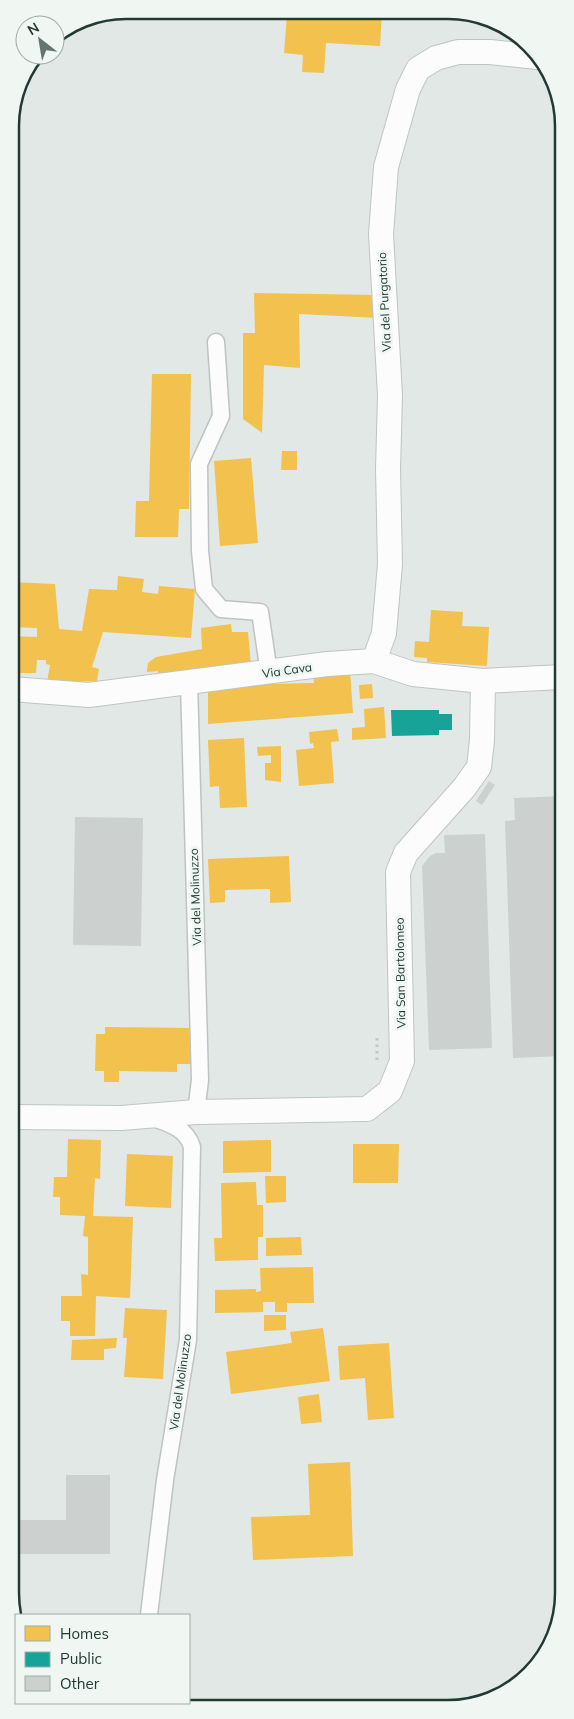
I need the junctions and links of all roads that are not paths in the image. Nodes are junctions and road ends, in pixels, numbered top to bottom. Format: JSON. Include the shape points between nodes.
{"nodes":[{"id":1,"x":530,"y":56,"type":"edge"},
{"id":2,"x":216,"y":342,"type":"dead end"},
{"id":3,"x":374,"y":661,"type":"junction"},
{"id":4,"x":269,"y":673,"type":"junction"},
{"id":5,"x":555,"y":677,"type":"edge"},
{"id":6,"x":189,"y":681,"type":"junction"},
{"id":7,"x":483,"y":681,"type":"junction"},
{"id":8,"x":19,"y":690,"type":"edge"},
{"id":9,"x":196,"y":1112,"type":"junction"},
{"id":10,"x":19,"y":1117,"type":"edge"},
{"id":11,"x":151,"y":1117,"type":"junction"},
{"id":12,"x":149,"y":1614,"type":"edge"}],
"edges":[{"from":1,"to":3,"type":"street","name":"Via del Purgatorio","via":[[458,52],[436,58],[418,69],[408,89],[386,167],[381,234],[390,396],[390,564],[384,632]]},
{"from":2,"to":4,"type":"street","via":[[222,416],[199,464],[204,589],[221,609],[260,612]]},
{"from":3,"to":4,"type":"street","name":"Via Cava"},
{"from":3,"to":7,"type":"street","name":"Via Cava","via":[[413,674]]},
{"from":4,"to":6,"type":"street","name":"Via Cava"},
{"from":5,"to":7,"type":"street","name":"Via Cava"},
{"from":6,"to":8,"type":"street","name":"Via Cava","via":[[89,696]]},
{"from":6,"to":9,"type":"street","name":"Via del Molinuzzo","via":[[200,1080]]},
{"from":7,"to":9,"type":"street","name":"Via San Bartolomeo","via":[[479,768],[406,853],[398,872],[402,1061],[390,1091],[367,1109]]},
{"from":9,"to":11,"type":"street","name":"Via San Bartolomeo"},
{"from":10,"to":11,"type":"street","name":"Via San Bartolomeo"},
{"from":11,"to":12,"type":"street","name":"Via del Molinuzzo","via":[[185,1133],[192,1147],[188,1340],[165,1480]]}]}
